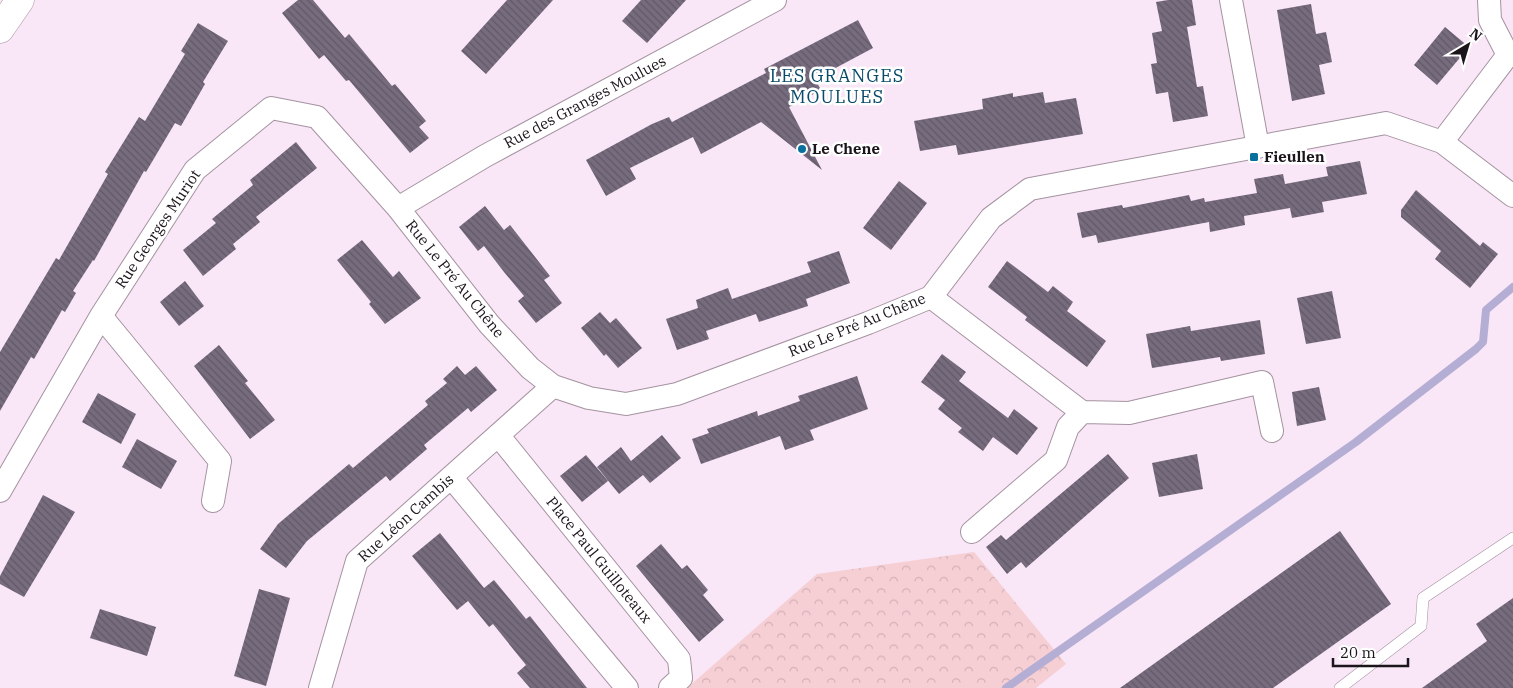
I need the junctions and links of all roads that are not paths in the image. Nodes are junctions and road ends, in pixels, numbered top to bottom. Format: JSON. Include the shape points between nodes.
{"nodes":[{"id":1,"x":20,"y":0,"type":"edge"},
{"id":2,"x":775,"y":0,"type":"edge"},
{"id":3,"x":1231,"y":0,"type":"edge"},
{"id":4,"x":1489,"y":0,"type":"edge"},
{"id":5,"x":0,"y":29,"type":"edge"},
{"id":6,"x":1442,"y":142,"type":"junction"},
{"id":7,"x":1258,"y":147,"type":"junction"},
{"id":8,"x":1513,"y":196,"type":"edge"},
{"id":9,"x":398,"y":208,"type":"junction"},
{"id":10,"x":931,"y":297,"type":"junction"},
{"id":11,"x":101,"y":316,"type":"junction"},
{"id":12,"x":553,"y":386,"type":"junction"},
{"id":13,"x":1082,"y":412,"type":"junction"},
{"id":14,"x":1272,"y":431,"type":"dead end"},
{"id":15,"x":498,"y":435,"type":"junction"},
{"id":16,"x":451,"y":477,"type":"junction"},
{"id":17,"x":0,"y":491,"type":"edge"},
{"id":18,"x":214,"y":501,"type":"dead end"},
{"id":19,"x":972,"y":532,"type":"dead end"},
{"id":20,"x":1513,"y":538,"type":"edge"},
{"id":21,"x":320,"y":688,"type":"edge"},
{"id":22,"x":627,"y":688,"type":"edge"},
{"id":23,"x":670,"y":688,"type":"edge"},
{"id":24,"x":1340,"y":688,"type":"edge"}],
"edges":[{"from":1,"to":5,"type":"highway"},
{"from":2,"to":9,"type":"street","name":"Rue des Granges Moulues","via":[[485,156]]},
{"from":3,"to":7,"type":"street"},
{"from":4,"to":6,"type":"street","via":[[1490,20],[1508,55]]},
{"from":6,"to":7,"type":"street","name":"Rue Le Pré Au Chêne","via":[[1386,123]]},
{"from":6,"to":8,"type":"street","name":"Rue Le Pré Au Chêne"},
{"from":7,"to":10,"type":"street","name":"Rue Le Pré Au Chêne","via":[[1030,189],[991,218]]},
{"from":9,"to":11,"type":"street","name":"Rue Georges Muriot","via":[[316,117],[271,108],[195,170]]},
{"from":9,"to":12,"type":"street","name":"Rue Le Pré Au Chêne","via":[[489,324],[530,368]]},
{"from":10,"to":12,"type":"street","name":"Rue Le Pré Au Chêne","via":[[677,394],[626,404],[589,398]]},
{"from":10,"to":13,"type":"street"},
{"from":11,"to":17,"type":"street","name":"Rue Georges Muriot"},
{"from":11,"to":18,"type":"street","via":[[220,461]]},
{"from":12,"to":15,"type":"street","name":"Rue Léon Cambis"},
{"from":13,"to":14,"type":"street","via":[[1129,413],[1262,382]]},
{"from":13,"to":19,"type":"street","via":[[1068,427],[1056,460]]},
{"from":15,"to":16,"type":"street","name":"Rue Léon Cambis"},
{"from":15,"to":23,"type":"street","name":"Place Paul Guilloteaux","via":[[679,658],[681,678]]},
{"from":16,"to":21,"type":"street","name":"Rue Léon Cambis","via":[[357,561]]},
{"from":16,"to":22,"type":"street"},
{"from":20,"to":24,"type":"lane","via":[[1423,598],[1422,626]]}]}
